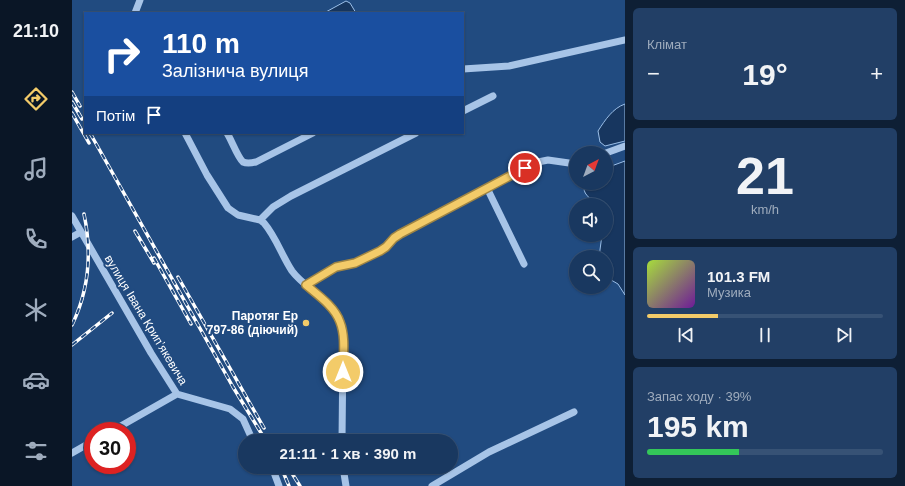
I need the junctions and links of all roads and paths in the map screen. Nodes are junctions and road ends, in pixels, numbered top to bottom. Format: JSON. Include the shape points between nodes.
{"nodes":[{"id":1,"x":140,"y":0,"type":"edge"},
{"id":2,"x":135,"y":12,"type":"edge"},
{"id":3,"x":625,"y":40,"type":"edge"},
{"id":4,"x":464,"y":69,"type":"edge"},
{"id":5,"x":493,"y":96,"type":"dead end"},
{"id":6,"x":464,"y":110,"type":"edge"},
{"id":7,"x":186,"y":134,"type":"edge"},
{"id":8,"x":228,"y":134,"type":"edge"},
{"id":9,"x":311,"y":134,"type":"edge"},
{"id":10,"x":414,"y":134,"type":"edge"},
{"id":11,"x":625,"y":146,"type":"edge"},
{"id":12,"x":613,"y":150,"type":"edge"},
{"id":13,"x":569,"y":164,"type":"edge"},
{"id":14,"x":487,"y":188,"type":"junction"},
{"id":15,"x":72,"y":216,"type":"edge"},
{"id":16,"x":260,"y":220,"type":"junction"},
{"id":17,"x":81,"y":232,"type":"junction"},
{"id":18,"x":72,"y":237,"type":"edge"},
{"id":19,"x":524,"y":264,"type":"dead end"},
{"id":20,"x":306,"y":285,"type":"junction"},
{"id":21,"x":177,"y":394,"type":"junction"},
{"id":22,"x":574,"y":412,"type":"dead end"},
{"id":23,"x":128,"y":422,"type":"edge"},
{"id":24,"x":250,"y":434,"type":"edge"},
{"id":25,"x":342,"y":434,"type":"edge"},
{"id":26,"x":84,"y":447,"type":"edge"},
{"id":27,"x":72,"y":453,"type":"edge"},
{"id":28,"x":275,"y":474,"type":"edge"},
{"id":29,"x":344,"y":474,"type":"edge"},
{"id":30,"x":279,"y":486,"type":"edge"},
{"id":31,"x":346,"y":486,"type":"edge"},
{"id":32,"x":432,"y":486,"type":"edge"}],
"edges":[{"from":1,"to":2,"type":"street"},
{"from":3,"to":4,"type":"street","via":[[509,66]]},
{"from":5,"to":6,"type":"street"},
{"from":7,"to":16,"type":"street","via":[[228,208],[241,217]]},
{"from":8,"to":9,"type":"street","via":[[240,158],[250,164]]},
{"from":10,"to":16,"type":"street","via":[[291,196],[273,207]]},
{"from":11,"to":12,"type":"street"},
{"from":13,"to":14,"type":"street","via":[[554,160],[543,161]]},
{"from":14,"to":19,"type":"street"},
{"from":14,"to":20,"type":"street","via":[[400,234],[380,251],[355,263],[336,267]]},
{"from":15,"to":17,"type":"street","name":"вулиця Івана Крипʼякевича"},
{"from":16,"to":20,"type":"street","via":[[271,233],[292,271]]},
{"from":17,"to":18,"type":"street"},
{"from":17,"to":21,"type":"street","name":"вулиця Івана Крипʼякевича"},
{"from":20,"to":25,"type":"street","via":[[334,312],[341,324]]},
{"from":21,"to":23,"type":"street"},
{"from":21,"to":24,"type":"street","name":"вулиця Івана Крипʼякевича","via":[[230,409],[243,419]]},
{"from":22,"to":32,"type":"street","via":[[489,452]]},
{"from":26,"to":27,"type":"street"},
{"from":28,"to":30,"type":"street"},
{"from":29,"to":31,"type":"street"}]}
